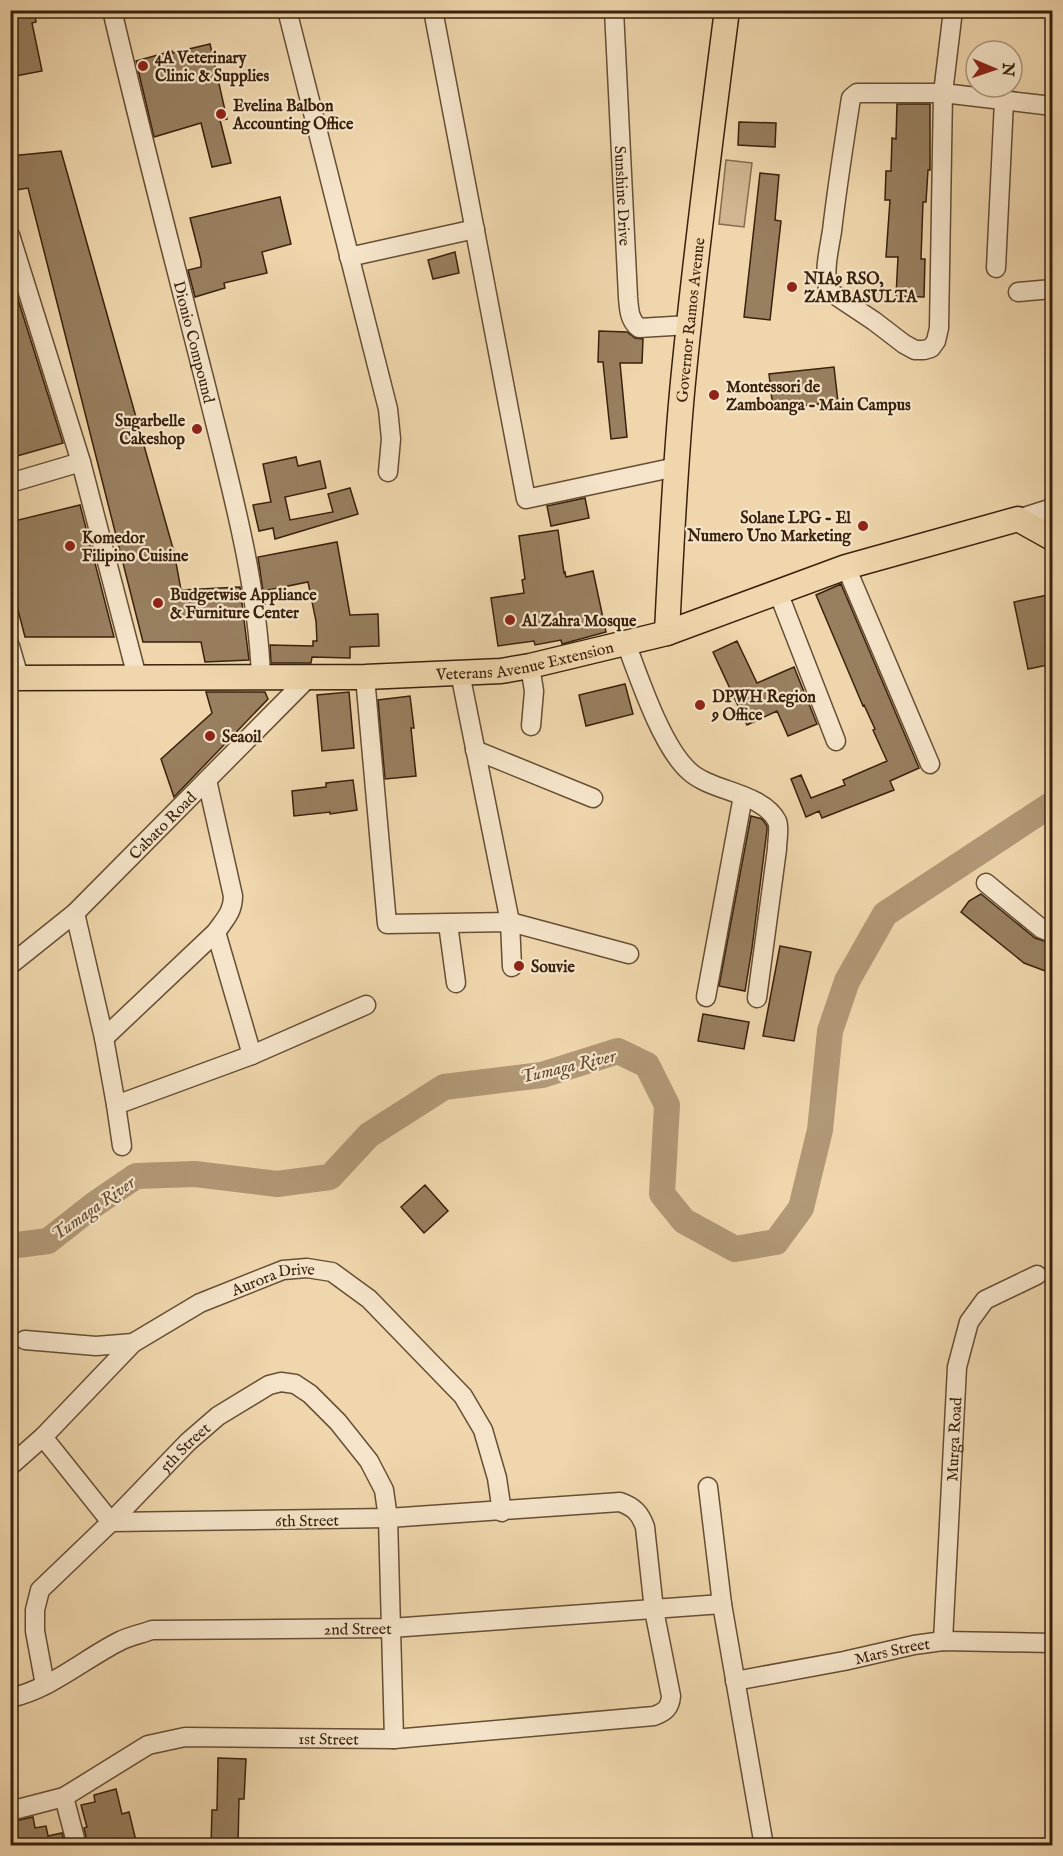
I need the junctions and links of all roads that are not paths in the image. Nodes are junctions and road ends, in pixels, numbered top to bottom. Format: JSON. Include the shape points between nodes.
{"nodes":[{"id":1,"x":112,"y":10,"type":"edge"},
{"id":2,"x":287,"y":10,"type":"edge"},
{"id":3,"x":433,"y":10,"type":"edge"},
{"id":4,"x":614,"y":10,"type":"edge"},
{"id":5,"x":727,"y":10,"type":"edge"},
{"id":6,"x":953,"y":10,"type":"edge"},
{"id":7,"x":943,"y":93,"type":"junction"},
{"id":8,"x":1004,"y":100,"type":"junction"},
{"id":9,"x":1053,"y":106,"type":"edge"},
{"id":10,"x":475,"y":229,"type":"junction"},
{"id":11,"x":10,"y":235,"type":"edge"},
{"id":12,"x":349,"y":257,"type":"junction"},
{"id":13,"x":996,"y":268,"type":"dead end"},
{"id":14,"x":1053,"y":289,"type":"edge"},
{"id":15,"x":1018,"y":292,"type":"dead end"},
{"id":16,"x":689,"y":325,"type":"junction"},
{"id":17,"x":81,"y":462,"type":"junction"},
{"id":18,"x":676,"y":467,"type":"junction"},
{"id":19,"x":388,"y":472,"type":"dead end"},
{"id":20,"x":10,"y":483,"type":"edge"},
{"id":21,"x":1053,"y":508,"type":"edge"},
{"id":22,"x":1018,"y":519,"type":"junction"},
{"id":23,"x":1053,"y":538,"type":"edge"},
{"id":24,"x":846,"y":567,"type":"junction"},
{"id":25,"x":778,"y":592,"type":"junction"},
{"id":26,"x":667,"y":633,"type":"junction"},
{"id":27,"x":626,"y":643,"type":"junction"},
{"id":28,"x":10,"y":646,"type":"edge"},
{"id":29,"x":530,"y":666,"type":"junction"},
{"id":30,"x":460,"y":673,"type":"junction"},
{"id":31,"x":261,"y":676,"type":"junction"},
{"id":32,"x":15,"y":677,"type":"edge"},
{"id":33,"x":137,"y":677,"type":"junction"},
{"id":34,"x":309,"y":677,"type":"junction"},
{"id":35,"x":365,"y":677,"type":"junction"},
{"id":36,"x":531,"y":726,"type":"dead end"},
{"id":37,"x":836,"y":741,"type":"dead end"},
{"id":38,"x":476,"y":750,"type":"junction"},
{"id":39,"x":930,"y":764,"type":"dead end"},
{"id":40,"x":207,"y":780,"type":"junction"},
{"id":41,"x":743,"y":796,"type":"junction"},
{"id":42,"x":593,"y":798,"type":"dead end"},
{"id":43,"x":986,"y":883,"type":"dead end"},
{"id":44,"x":75,"y":913,"type":"junction"},
{"id":45,"x":510,"y":922,"type":"junction"},
{"id":46,"x":448,"y":924,"type":"junction"},
{"id":47,"x":216,"y":932,"type":"junction"},
{"id":48,"x":1053,"y":933,"type":"edge"},
{"id":49,"x":629,"y":954,"type":"dead end"},
{"id":50,"x":10,"y":965,"type":"edge"},
{"id":51,"x":512,"y":967,"type":"dead end"},
{"id":52,"x":456,"y":983,"type":"dead end"},
{"id":53,"x":706,"y":997,"type":"dead end"},
{"id":54,"x":757,"y":998,"type":"dead end"},
{"id":55,"x":366,"y":1005,"type":"dead end"},
{"id":56,"x":104,"y":1038,"type":"junction"},
{"id":57,"x":252,"y":1055,"type":"junction"},
{"id":58,"x":116,"y":1105,"type":"junction"},
{"id":59,"x":122,"y":1146,"type":"dead end"},
{"id":60,"x":1037,"y":1275,"type":"dead end"},
{"id":61,"x":25,"y":1340,"type":"dead end"},
{"id":62,"x":133,"y":1343,"type":"junction"},
{"id":63,"x":43,"y":1437,"type":"junction"},
{"id":64,"x":10,"y":1466,"type":"edge"},
{"id":65,"x":708,"y":1487,"type":"dead end"},
{"id":66,"x":502,"y":1512,"type":"junction"},
{"id":67,"x":388,"y":1518,"type":"junction"},
{"id":68,"x":111,"y":1522,"type":"junction"},
{"id":69,"x":722,"y":1604,"type":"junction"},
{"id":70,"x":654,"y":1610,"type":"junction"},
{"id":71,"x":391,"y":1628,"type":"junction"},
{"id":72,"x":943,"y":1641,"type":"junction"},
{"id":73,"x":1053,"y":1642,"type":"edge"},
{"id":74,"x":735,"y":1681,"type":"junction"},
{"id":75,"x":45,"y":1684,"type":"junction"},
{"id":76,"x":10,"y":1698,"type":"edge"},
{"id":77,"x":664,"y":1712,"type":"joint"},
{"id":78,"x":394,"y":1739,"type":"junction"},
{"id":79,"x":64,"y":1797,"type":"junction"},
{"id":80,"x":10,"y":1811,"type":"edge"},
{"id":81,"x":77,"y":1845,"type":"edge"},
{"id":82,"x":764,"y":1845,"type":"edge"}],
"edges":[{"from":1,"to":31,"type":"street","name":"Dionio Compound","via":[[238,515],[260,639]]},
{"from":2,"to":12,"type":"street"},
{"from":3,"to":10,"type":"street"},
{"from":4,"to":16,"type":"street","name":"Sunshine Drive","via":[[630,316],[639,328]]},
{"from":5,"to":16,"type":"main road","name":"Governor Ramos Avenue"},
{"from":6,"to":7,"type":"street"},
{"from":7,"to":7,"type":"street","via":[[872,92],[857,93],[851,98],[827,266],[829,291],[915,350],[931,348],[939,328]]},
{"from":7,"to":8,"type":"street"},
{"from":8,"to":9,"type":"street"},
{"from":8,"to":13,"type":"street"},
{"from":10,"to":12,"type":"street"},
{"from":10,"to":18,"type":"street","via":[[526,499]]},
{"from":11,"to":17,"type":"street"},
{"from":12,"to":19,"type":"street","via":[[388,409]]},
{"from":14,"to":15,"type":"street"},
{"from":16,"to":18,"type":"main road","name":"Governor Ramos Avenue"},
{"from":17,"to":20,"type":"street"},
{"from":17,"to":33,"type":"street"},
{"from":18,"to":26,"type":"main road","name":"Governor Ramos Avenue"},
{"from":21,"to":22,"type":"street"},
{"from":22,"to":23,"type":"main road"},
{"from":22,"to":24,"type":"main road","name":"Veterans Avenue Extension"},
{"from":24,"to":25,"type":"main road","name":"Veterans Avenue Extension"},
{"from":24,"to":39,"type":"street"},
{"from":25,"to":26,"type":"main road","name":"Veterans Avenue Extension"},
{"from":25,"to":37,"type":"street"},
{"from":26,"to":27,"type":"main road","name":"Veterans Avenue Extension"},
{"from":27,"to":29,"type":"main road","name":"Veterans Avenue Extension"},
{"from":27,"to":41,"type":"street","via":[[660,728],[675,754],[705,782]]},
{"from":28,"to":32,"type":"street"},
{"from":29,"to":30,"type":"main road","name":"Veterans Avenue Extension"},
{"from":29,"to":36,"type":"street","via":[[534,691]]},
{"from":30,"to":35,"type":"main road","name":"Veterans Avenue Extension"},
{"from":30,"to":38,"type":"street"},
{"from":31,"to":33,"type":"main road","name":"Veterans Avenue Extension"},
{"from":31,"to":34,"type":"main road","name":"Veterans Avenue Extension"},
{"from":32,"to":33,"type":"main road","name":"Veterans Avenue Extension"},
{"from":34,"to":35,"type":"main road","name":"Veterans Avenue Extension"},
{"from":34,"to":40,"type":"street","name":"Cabato Road"},
{"from":35,"to":46,"type":"street","via":[[387,924]]},
{"from":38,"to":42,"type":"street"},
{"from":38,"to":45,"type":"street"},
{"from":40,"to":44,"type":"street","name":"Cabato Road"},
{"from":40,"to":47,"type":"street","via":[[233,896],[233,907]]},
{"from":41,"to":53,"type":"street"},
{"from":41,"to":54,"type":"street","via":[[765,808],[778,827]]},
{"from":43,"to":48,"type":"street","via":[[1042,929]]},
{"from":44,"to":50,"type":"street","name":"Cabato Road"},
{"from":44,"to":56,"type":"street"},
{"from":45,"to":46,"type":"street"},
{"from":45,"to":49,"type":"street"},
{"from":45,"to":51,"type":"street"},
{"from":46,"to":52,"type":"street"},
{"from":47,"to":56,"type":"street"},
{"from":47,"to":57,"type":"street"},
{"from":55,"to":57,"type":"street"},
{"from":56,"to":58,"type":"street"},
{"from":57,"to":58,"type":"street"},
{"from":58,"to":59,"type":"street"},
{"from":60,"to":72,"type":"street","name":"Murga Road","via":[[985,1300],[969,1322],[957,1367]]},
{"from":61,"to":62,"type":"street","via":[[96,1346]]},
{"from":62,"to":63,"type":"street","name":"Aurora Drive"},
{"from":62,"to":66,"type":"street","name":"Aurora Drive","via":[[200,1303],[284,1270],[332,1272],[369,1299],[463,1396],[483,1430]]},
{"from":63,"to":64,"type":"street","name":"Aurora Drive"},
{"from":63,"to":68,"type":"street"},
{"from":65,"to":69,"type":"street"},
{"from":66,"to":67,"type":"street","name":"6th Street"},
{"from":66,"to":70,"type":"street","name":"6th Street","via":[[620,1502],[632,1506],[645,1527]]},
{"from":67,"to":68,"type":"street","name":"6th Street"},
{"from":67,"to":68,"type":"street","name":"5th Street","via":[[384,1490],[369,1461],[310,1394],[296,1384],[282,1382],[218,1416]]},
{"from":67,"to":71,"type":"street"},
{"from":68,"to":75,"type":"street","name":"5th Street","via":[[40,1590],[35,1630]]},
{"from":69,"to":70,"type":"street","name":"2nd Street"},
{"from":69,"to":74,"type":"street"},
{"from":70,"to":71,"type":"street","name":"2nd Street"},
{"from":70,"to":77,"type":"street","name":"6th Street","via":[[671,1696],[671,1705]]},
{"from":71,"to":75,"type":"street","name":"2nd Street","via":[[152,1630],[122,1640]]},
{"from":71,"to":78,"type":"street"},
{"from":72,"to":73,"type":"street","name":"Mars Street"},
{"from":72,"to":74,"type":"street","name":"Mars Street"},
{"from":74,"to":82,"type":"street"},
{"from":75,"to":76,"type":"street","name":"2nd Street"},
{"from":77,"to":78,"type":"street","name":"1st Street"},
{"from":78,"to":79,"type":"street","name":"1st Street","via":[[185,1737],[148,1745]]},
{"from":79,"to":80,"type":"street","name":"1st Street"},
{"from":79,"to":81,"type":"street"}]}
